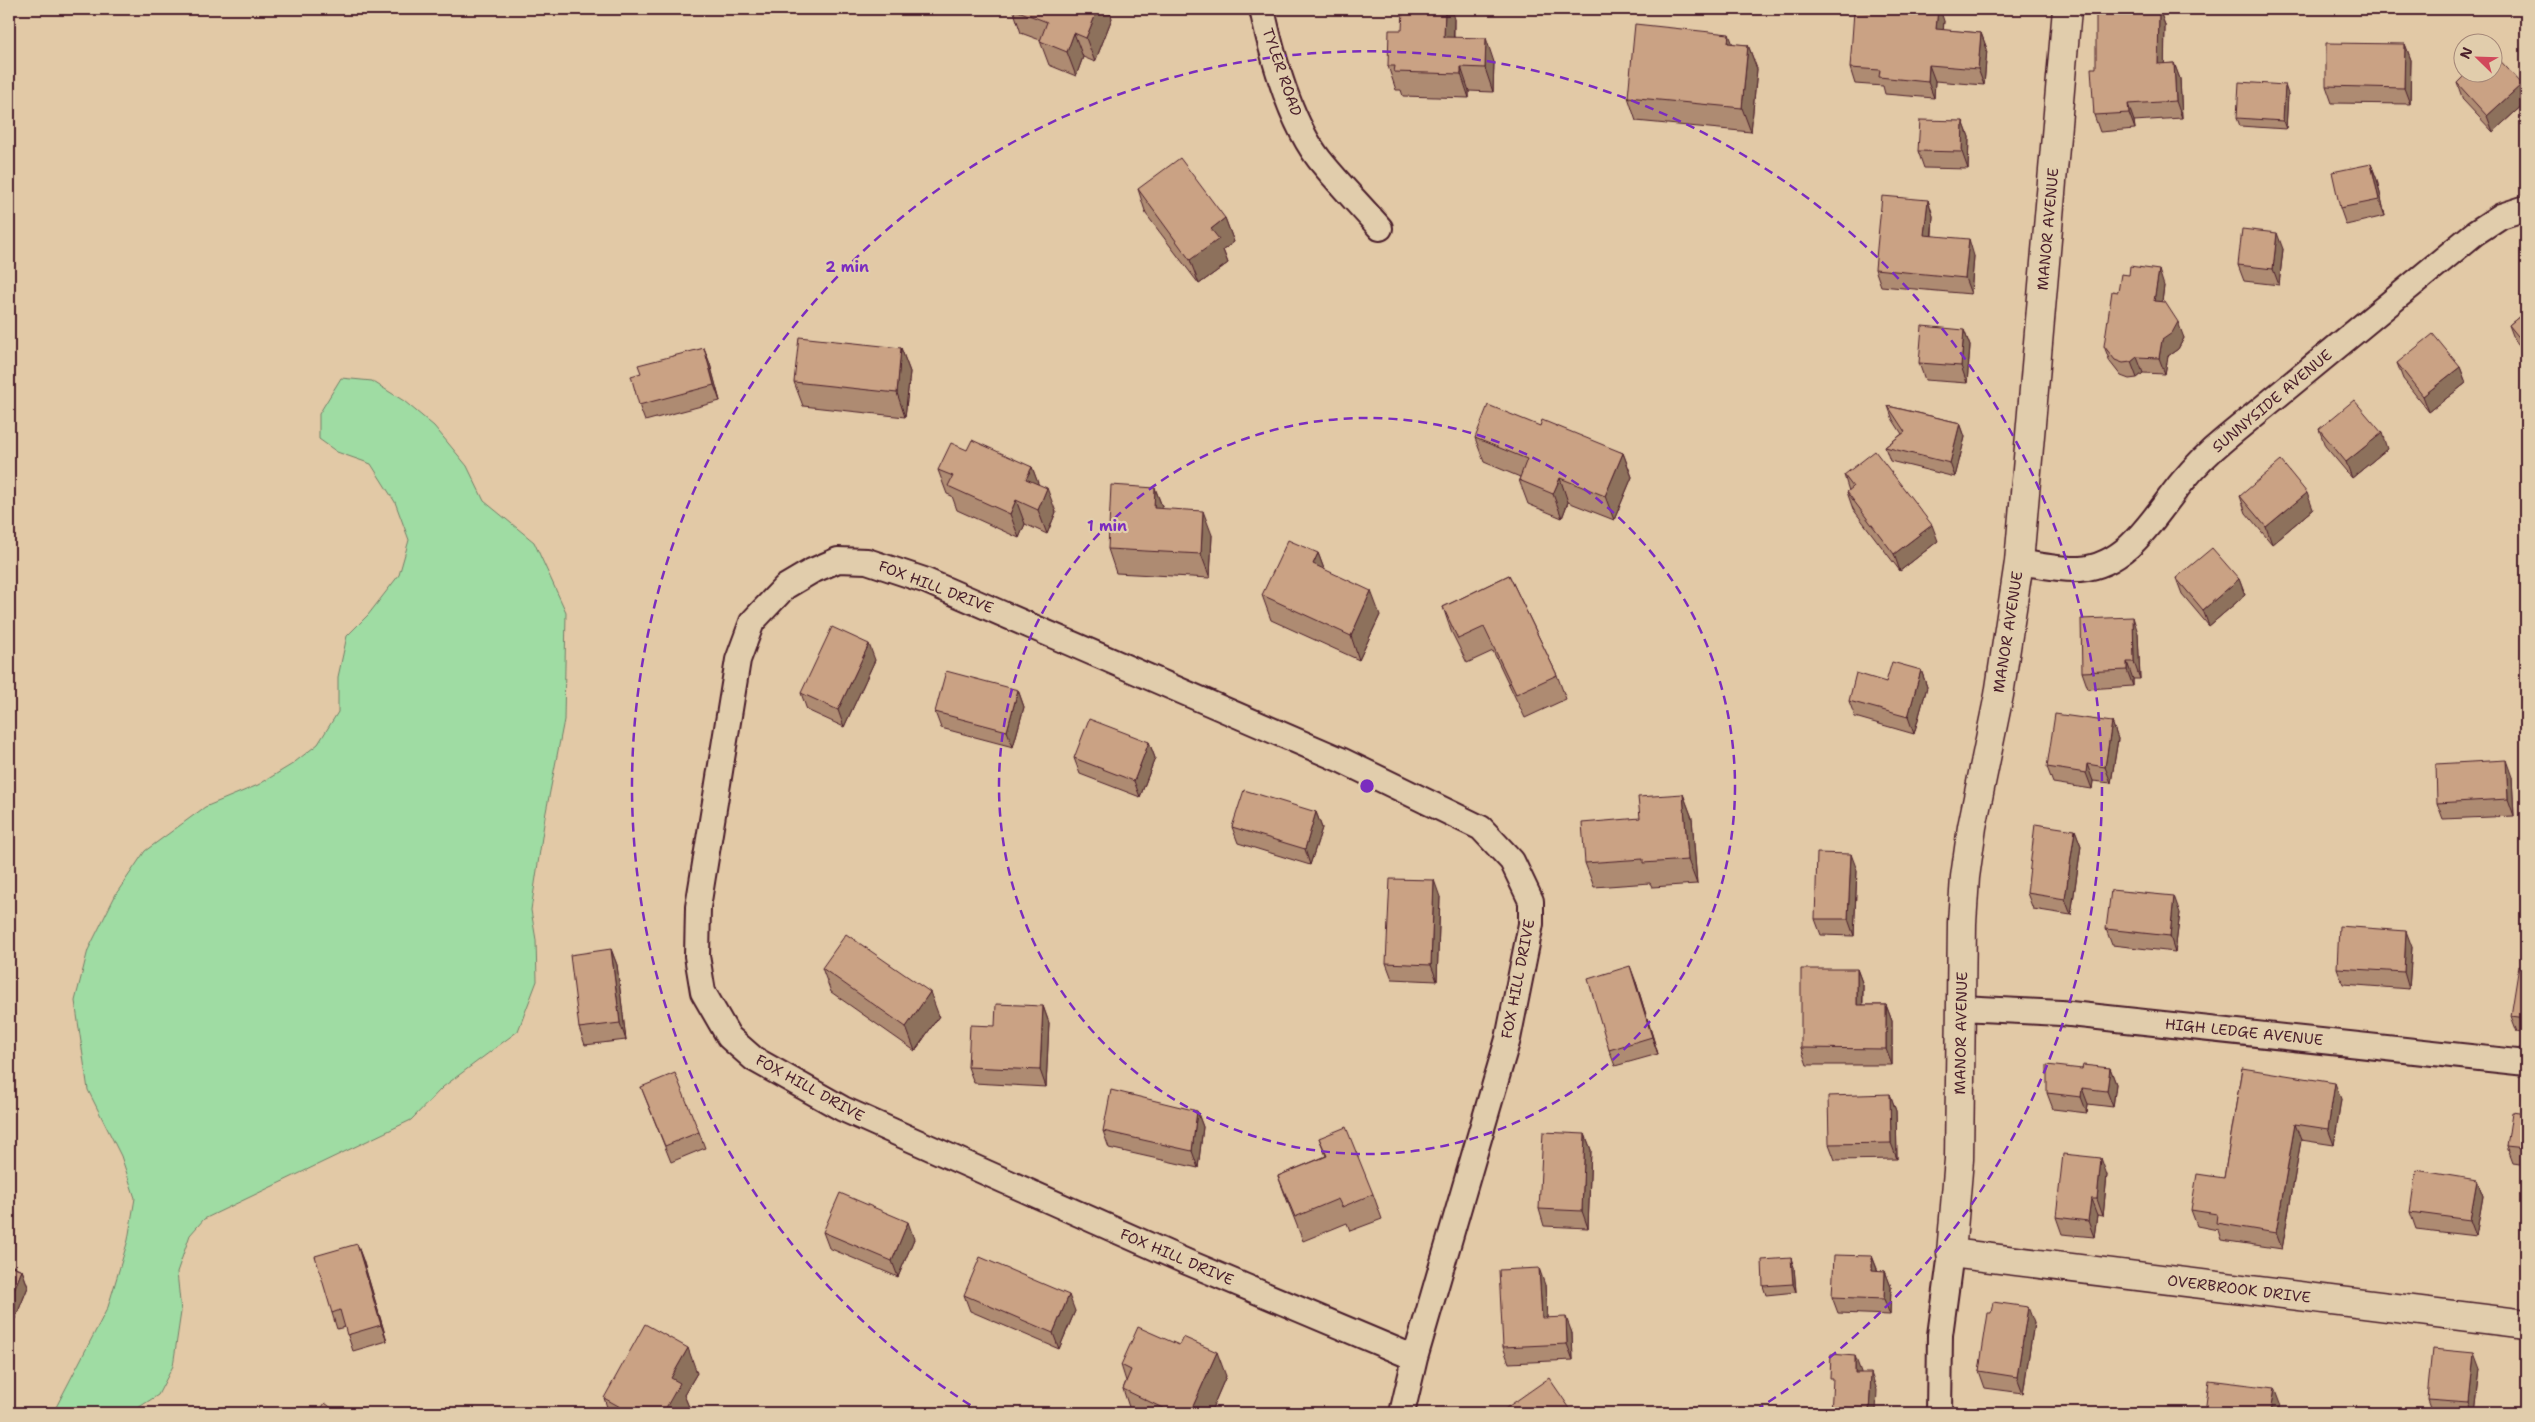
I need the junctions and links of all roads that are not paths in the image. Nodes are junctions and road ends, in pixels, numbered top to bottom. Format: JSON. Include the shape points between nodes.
{"nodes":[{"id":1,"x":1262,"y":9,"type":"edge"},
{"id":2,"x":2067,"y":9,"type":"edge"},
{"id":3,"x":2526,"y":208,"type":"edge"},
{"id":4,"x":1380,"y":228,"type":"dead end"},
{"id":5,"x":2018,"y":562,"type":"junction"},
{"id":6,"x":1961,"y":1008,"type":"junction"},
{"id":7,"x":2526,"y":1063,"type":"edge"},
{"id":8,"x":1951,"y":1253,"type":"junction"},
{"id":9,"x":2526,"y":1324,"type":"edge"},
{"id":10,"x":1415,"y":1358,"type":"junction"},
{"id":11,"x":1402,"y":1413,"type":"edge"},
{"id":12,"x":1939,"y":1413,"type":"edge"}],
"edges":[{"from":1,"to":4,"type":"street","name":"TYLER ROAD","via":[[1292,111],[1318,158]]},
{"from":2,"to":5,"type":"street","name":"MANOR AVENUE"},
{"from":3,"to":5,"type":"street","name":"SUNNYSIDE AVENUE","via":[[2501,216],[2474,233],[2202,458],[2146,531],[2125,550],[2102,563],[2080,569]]},
{"from":5,"to":6,"type":"street","name":"MANOR AVENUE","via":[[2000,686],[1965,877]]},
{"from":6,"to":7,"type":"street","name":"HIGH LEDGE AVENUE","via":[[2061,1013]]},
{"from":6,"to":8,"type":"street","name":"MANOR AVENUE","via":[[1959,1159]]},
{"from":8,"to":9,"type":"street","name":"OVERBROOK DRIVE"},
{"from":8,"to":12,"type":"street","via":[[1940,1335]]},
{"from":10,"to":10,"type":"street","name":"FOX HILL DRIVE","via":[[1508,1039],[1531,924],[1531,901],[1512,861],[1481,828],[1342,760],[924,580],[867,561],[838,560],[785,587],[752,622],[738,660],[698,907],[697,956],[703,992],[729,1037],[754,1059],[843,1109],[1187,1262]]},
{"from":10,"to":11,"type":"street","name":"FOX HILL DRIVE"}]}
